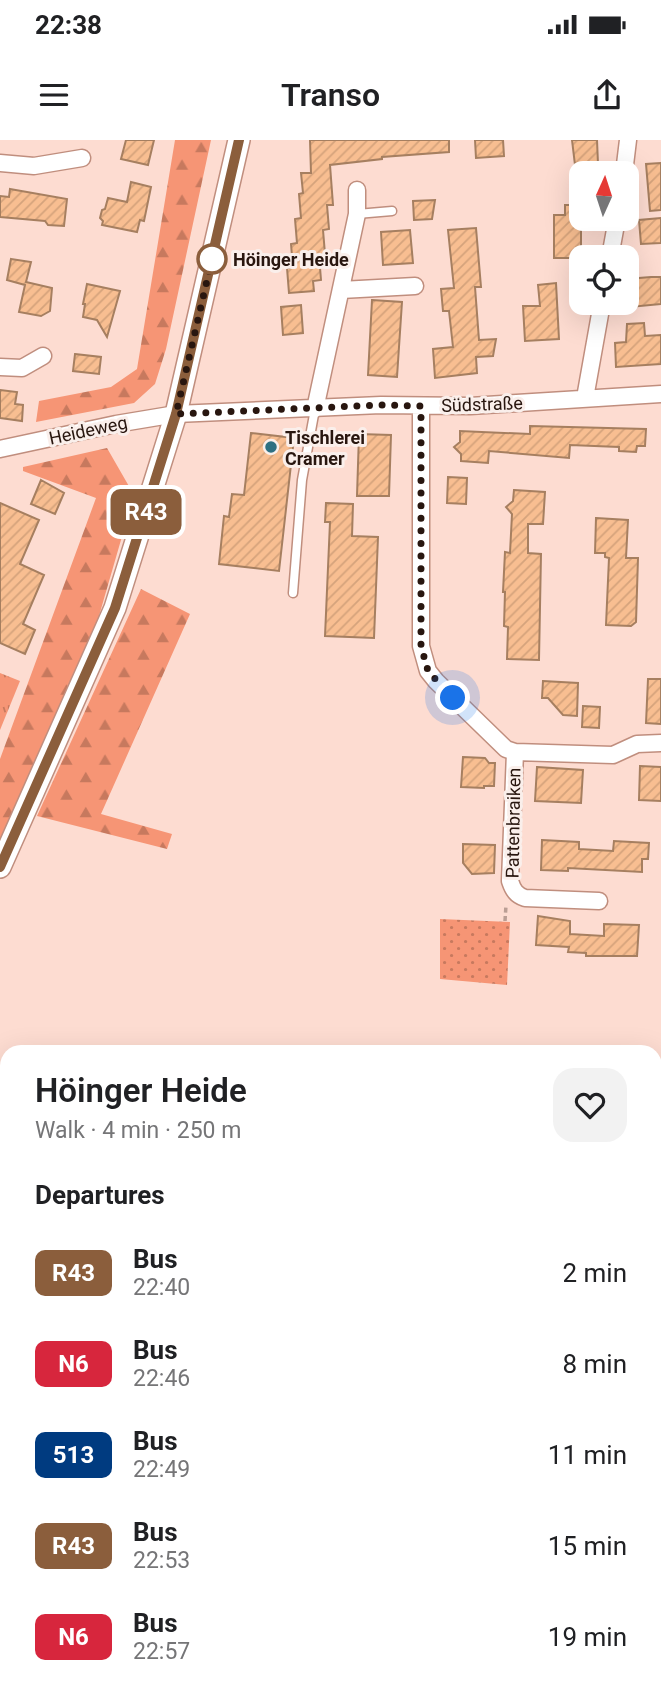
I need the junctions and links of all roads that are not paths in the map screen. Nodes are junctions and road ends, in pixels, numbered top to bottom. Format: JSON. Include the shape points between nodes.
{"nodes":[{"id":1,"x":239,"y":140,"type":"edge"},
{"id":2,"x":628,"y":140,"type":"edge"},
{"id":3,"x":82,"y":158,"type":"dead end"},
{"id":4,"x":625,"y":161,"type":"edge"},
{"id":5,"x":0,"y":163,"type":"edge"},
{"id":6,"x":357,"y":190,"type":"dead end"},
{"id":7,"x":392,"y":211,"type":"dead end"},
{"id":8,"x":357,"y":214,"type":"junction"},
{"id":9,"x":415,"y":286,"type":"dead end"},
{"id":10,"x":341,"y":290,"type":"junction"},
{"id":11,"x":600,"y":315,"type":"edge"},
{"id":12,"x":43,"y":356,"type":"dead end"},
{"id":13,"x":0,"y":367,"type":"edge"},
{"id":14,"x":661,"y":394,"type":"edge"},
{"id":15,"x":585,"y":398,"type":"junction"},
{"id":16,"x":421,"y":406,"type":"junction"},
{"id":17,"x":315,"y":409,"type":"junction"},
{"id":18,"x":176,"y":414,"type":"junction"},
{"id":19,"x":0,"y":449,"type":"edge"},
{"id":20,"x":293,"y":593,"type":"dead end"},
{"id":21,"x":661,"y":743,"type":"edge"},
{"id":22,"x":515,"y":752,"type":"junction"},
{"id":23,"x":0,"y":867,"type":"edge"},
{"id":24,"x":599,"y":901,"type":"dead end"}],
"edges":[{"from":1,"to":18,"type":"main road"},
{"from":2,"to":4,"type":"street"},
{"from":3,"to":5,"type":"street","via":[[34,166]]},
{"from":6,"to":8,"type":"street"},
{"from":7,"to":8,"type":"lane"},
{"from":8,"to":10,"type":"street"},
{"from":9,"to":10,"type":"street"},
{"from":10,"to":17,"type":"street"},
{"from":11,"to":15,"type":"street"},
{"from":12,"to":13,"type":"street","via":[[22,368]]},
{"from":14,"to":15,"type":"street","name":"Südstraße"},
{"from":15,"to":16,"type":"street","name":"Südstraße"},
{"from":16,"to":17,"type":"street","name":"Südstraße"},
{"from":16,"to":22,"type":"street","name":"Pattenbraiken","via":[[423,659],[436,681],[506,749]]},
{"from":17,"to":18,"type":"street","name":"Südstraße"},
{"from":17,"to":20,"type":"lane","via":[[302,480]]},
{"from":18,"to":19,"type":"street","name":"Heideweg"},
{"from":18,"to":23,"type":"main road","via":[[115,608]]},
{"from":21,"to":22,"type":"street","name":"Pattenbraiken","via":[[637,744],[613,755]]},
{"from":22,"to":24,"type":"street","name":"Pattenbraiken","via":[[512,888],[526,898]]}]}
